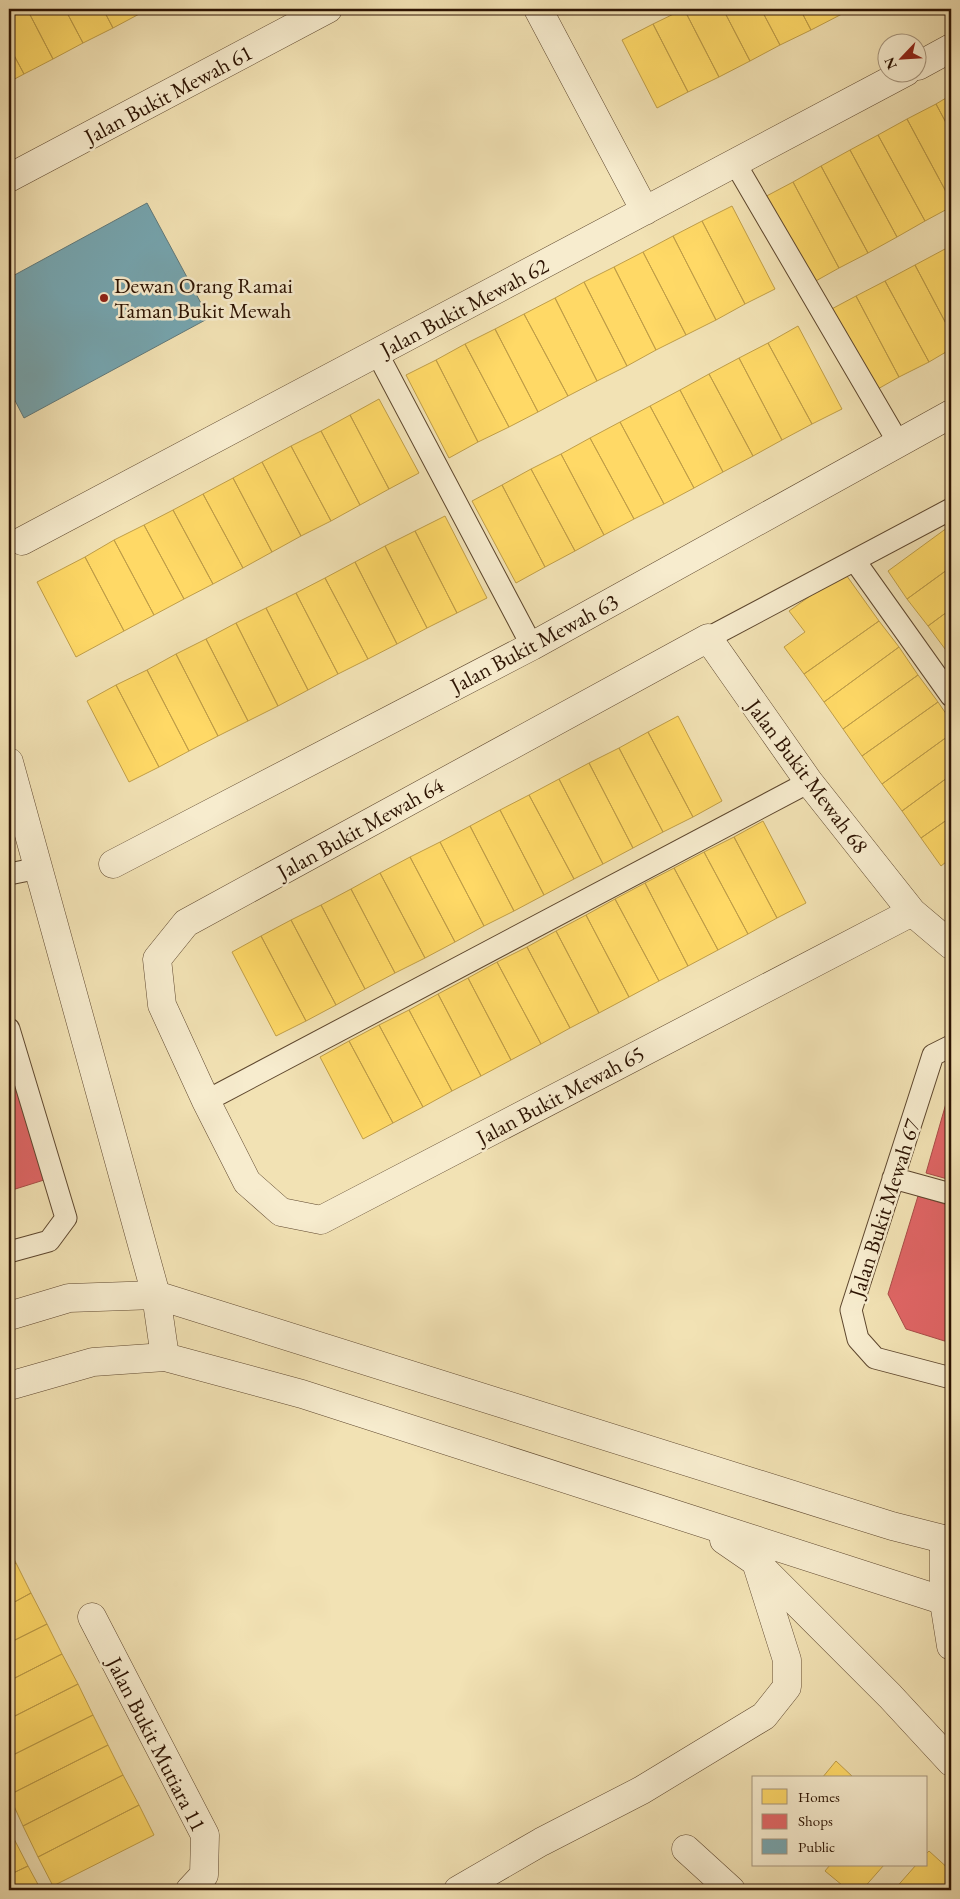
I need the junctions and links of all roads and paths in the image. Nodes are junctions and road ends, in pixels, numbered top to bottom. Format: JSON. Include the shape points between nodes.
{"nodes":[{"id":1,"x":328,"y":9,"type":"edge"},
{"id":2,"x":538,"y":9,"type":"edge"},
{"id":3,"x":951,"y":48,"type":"edge"},
{"id":4,"x":928,"y":61,"type":"edge"},
{"id":5,"x":887,"y":82,"type":"edge"},
{"id":6,"x":734,"y":163,"type":"junction"},
{"id":7,"x":9,"y":178,"type":"edge"},
{"id":8,"x":645,"y":211,"type":"junction"},
{"id":9,"x":377,"y":353,"type":"junction"},
{"id":10,"x":951,"y":414,"type":"edge"},
{"id":11,"x":898,"y":442,"type":"junction"},
{"id":12,"x":951,"y":509,"type":"edge"},
{"id":13,"x":22,"y":541,"type":"dead end"},
{"id":14,"x":854,"y":561,"type":"junction"},
{"id":15,"x":708,"y":638,"type":"junction"},
{"id":16,"x":532,"y":646,"type":"junction"},
{"id":17,"x":951,"y":696,"type":"edge"},
{"id":18,"x":9,"y":762,"type":"edge"},
{"id":19,"x":809,"y":782,"type":"junction"},
{"id":20,"x":113,"y":864,"type":"dead end"},
{"id":21,"x":39,"y":868,"type":"junction"},
{"id":22,"x":9,"y":874,"type":"edge"},
{"id":23,"x":912,"y":912,"type":"junction"},
{"id":24,"x":951,"y":945,"type":"edge"},
{"id":25,"x":10,"y":1037,"type":"edge"},
{"id":26,"x":951,"y":1046,"type":"edge"},
{"id":27,"x":206,"y":1101,"type":"junction"},
{"id":28,"x":893,"y":1178,"type":"junction"},
{"id":29,"x":951,"y":1194,"type":"edge"},
{"id":30,"x":9,"y":1252,"type":"edge"},
{"id":31,"x":156,"y":1295,"type":"junction"},
{"id":32,"x":9,"y":1316,"type":"edge"},
{"id":33,"x":165,"y":1357,"type":"junction"},
{"id":34,"x":951,"y":1378,"type":"edge"},
{"id":35,"x":9,"y":1386,"type":"edge"},
{"id":36,"x":697,"y":1522,"type":"junction"},
{"id":37,"x":948,"y":1540,"type":"edge"},
{"id":38,"x":756,"y":1562,"type":"junction"},
{"id":39,"x":948,"y":1603,"type":"edge"},
{"id":40,"x":92,"y":1617,"type":"dead end"},
{"id":41,"x":951,"y":1646,"type":"edge"},
{"id":42,"x":951,"y":1762,"type":"edge"},
{"id":43,"x":686,"y":1849,"type":"dead end"},
{"id":44,"x":197,"y":1883,"type":"edge"},
{"id":45,"x":458,"y":1890,"type":"edge"},
{"id":46,"x":731,"y":1890,"type":"edge"}],
"edges":[{"from":1,"to":7,"type":"street","name":"Jalan Bukit Mewah 61"},
{"from":2,"to":8,"type":"street"},
{"from":3,"to":4,"type":"street"},
{"from":5,"to":6,"type":"street","name":"Jalan Bukit Mewah 62"},
{"from":6,"to":8,"type":"street","name":"Jalan Bukit Mewah 62"},
{"from":6,"to":11,"type":"lane"},
{"from":8,"to":9,"type":"street","name":"Jalan Bukit Mewah 62"},
{"from":9,"to":13,"type":"street","name":"Jalan Bukit Mewah 62"},
{"from":9,"to":16,"type":"lane"},
{"from":10,"to":11,"type":"street","name":"Jalan Bukit Mewah 63"},
{"from":11,"to":16,"type":"street","name":"Jalan Bukit Mewah 63"},
{"from":12,"to":14,"type":"lane"},
{"from":14,"to":15,"type":"lane"},
{"from":14,"to":17,"type":"lane"},
{"from":15,"to":19,"type":"street","name":"Jalan Bukit Mewah 68"},
{"from":15,"to":27,"type":"street","name":"Jalan Bukit Mewah 64","via":[[186,923],[157,959],[162,1005]]},
{"from":16,"to":20,"type":"street","name":"Jalan Bukit Mewah 63"},
{"from":18,"to":21,"type":"street"},
{"from":19,"to":23,"type":"street","name":"Jalan Bukit Mewah 68"},
{"from":19,"to":27,"type":"lane"},
{"from":21,"to":22,"type":"lane"},
{"from":21,"to":31,"type":"street"},
{"from":23,"to":24,"type":"street"},
{"from":23,"to":27,"type":"street","name":"Jalan Bukit Mewah 65","via":[[321,1220],[281,1212],[247,1182]]},
{"from":25,"to":30,"type":"lane","via":[[66,1218],[49,1241]]},
{"from":26,"to":28,"type":"lane","name":"Jalan Bukit Mewah 67","via":[[933,1055]]},
{"from":28,"to":29,"type":"lane"},
{"from":28,"to":34,"type":"lane","name":"Jalan Bukit Mewah 67","via":[[851,1310],[858,1339],[875,1358]]},
{"from":31,"to":32,"type":"street","via":[[69,1298]]},
{"from":31,"to":33,"type":"street"},
{"from":31,"to":37,"type":"street","via":[[892,1526]]},
{"from":33,"to":35,"type":"street","via":[[93,1362]]},
{"from":33,"to":36,"type":"street","via":[[302,1394]]},
{"from":36,"to":38,"type":"street"},
{"from":36,"to":39,"type":"street"},
{"from":37,"to":39,"type":"street"},
{"from":38,"to":42,"type":"street"},
{"from":38,"to":45,"type":"street","via":[[787,1660],[787,1687],[764,1716],[642,1790],[541,1842]]},
{"from":39,"to":41,"type":"street"},
{"from":40,"to":44,"type":"street","name":"Jalan Bukit Mutiara 11","via":[[205,1835]]},
{"from":43,"to":46,"type":"street"}]}
